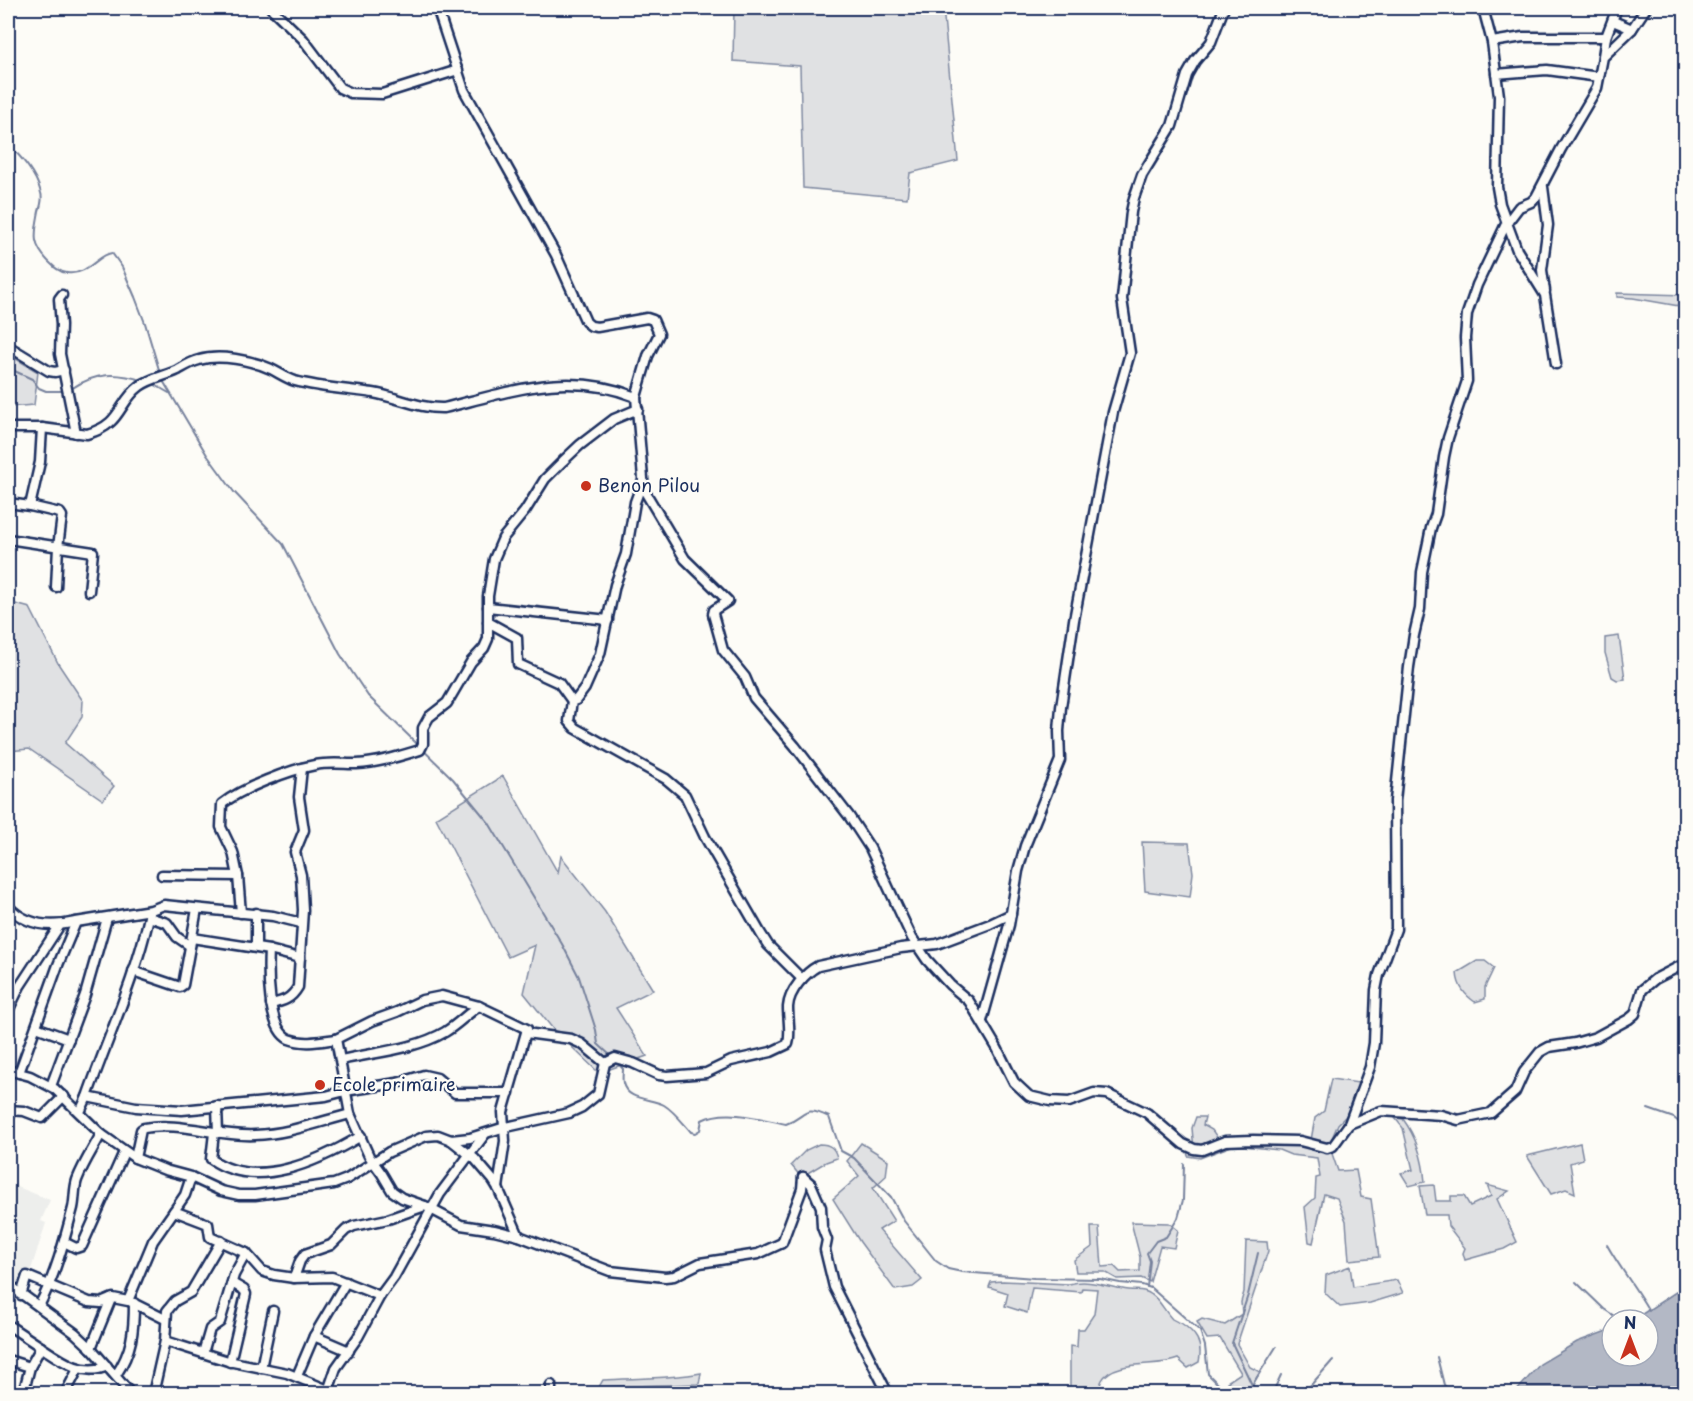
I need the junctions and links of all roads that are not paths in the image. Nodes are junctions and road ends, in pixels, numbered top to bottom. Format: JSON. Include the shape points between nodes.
{"nodes":[{"id":1,"x":271,"y":8,"type":"edge"},
{"id":2,"x":437,"y":8,"type":"edge"},
{"id":3,"x":1224,"y":8,"type":"edge"},
{"id":4,"x":1484,"y":8,"type":"edge"},
{"id":5,"x":1617,"y":8,"type":"edge"},
{"id":6,"x":1646,"y":8,"type":"edge"},
{"id":7,"x":1612,"y":21,"type":"junction"},
{"id":8,"x":1632,"y":29,"type":"junction"},
{"id":9,"x":1606,"y":37,"type":"junction"},
{"id":10,"x":1492,"y":42,"type":"junction"},
{"id":11,"x":1603,"y":57,"type":"junction"},
{"id":12,"x":458,"y":70,"type":"junction"},
{"id":13,"x":1496,"y":74,"type":"junction"},
{"id":14,"x":1599,"y":77,"type":"junction"},
{"id":15,"x":1543,"y":187,"type":"junction"},
{"id":16,"x":1506,"y":224,"type":"junction"},
{"id":17,"x":62,"y":295,"type":"dead end"},
{"id":18,"x":1545,"y":295,"type":"junction"},
{"id":19,"x":8,"y":346,"type":"edge"},
{"id":20,"x":1556,"y":364,"type":"dead end"},
{"id":21,"x":64,"y":370,"type":"junction"},
{"id":22,"x":636,"y":398,"type":"junction"},
{"id":23,"x":638,"y":409,"type":"junction"},
{"id":24,"x":8,"y":428,"type":"edge"},
{"id":25,"x":42,"y":429,"type":"junction"},
{"id":26,"x":76,"y":433,"type":"junction"},
{"id":27,"x":642,"y":482,"type":"junction"},
{"id":28,"x":8,"y":502,"type":"edge"},
{"id":29,"x":30,"y":506,"type":"junction"},
{"id":30,"x":8,"y":539,"type":"edge"},
{"id":31,"x":58,"y":547,"type":"junction"},
{"id":32,"x":56,"y":587,"type":"dead end"},
{"id":33,"x":90,"y":591,"type":"dead end"},
{"id":34,"x":488,"y":607,"type":"junction"},
{"id":35,"x":608,"y":620,"type":"junction"},
{"id":36,"x":488,"y":622,"type":"junction"},
{"id":37,"x":572,"y":701,"type":"junction"},
{"id":38,"x":302,"y":768,"type":"junction"},
{"id":39,"x":162,"y":874,"type":"dead end"},
{"id":40,"x":238,"y":876,"type":"junction"},
{"id":41,"x":8,"y":906,"type":"edge"},
{"id":42,"x":197,"y":909,"type":"junction"},
{"id":43,"x":150,"y":913,"type":"junction"},
{"id":44,"x":241,"y":913,"type":"junction"},
{"id":45,"x":256,"y":913,"type":"junction"},
{"id":46,"x":1011,"y":914,"type":"junction"},
{"id":47,"x":107,"y":918,"type":"junction"},
{"id":48,"x":76,"y":922,"type":"junction"},
{"id":49,"x":301,"y":924,"type":"junction"},
{"id":50,"x":60,"y":925,"type":"junction"},
{"id":51,"x":191,"y":942,"type":"junction"},
{"id":52,"x":917,"y":946,"type":"junction"},
{"id":53,"x":256,"y":947,"type":"junction"},
{"id":54,"x":269,"y":950,"type":"junction"},
{"id":55,"x":300,"y":958,"type":"junction"},
{"id":56,"x":1686,"y":963,"type":"edge"},
{"id":57,"x":133,"y":971,"type":"junction"},
{"id":58,"x":801,"y":979,"type":"junction"},
{"id":59,"x":271,"y":1004,"type":"junction"},
{"id":60,"x":479,"y":1006,"type":"junction"},
{"id":61,"x":8,"y":1011,"type":"edge"},
{"id":62,"x":982,"y":1021,"type":"junction"},
{"id":63,"x":36,"y":1027,"type":"junction"},
{"id":64,"x":526,"y":1033,"type":"junction"},
{"id":65,"x":336,"y":1039,"type":"junction"},
{"id":66,"x":69,"y":1040,"type":"junction"},
{"id":67,"x":340,"y":1060,"type":"junction"},
{"id":68,"x":605,"y":1063,"type":"junction"},
{"id":69,"x":8,"y":1070,"type":"edge"},
{"id":70,"x":19,"y":1073,"type":"junction"},
{"id":71,"x":51,"y":1086,"type":"junction"},
{"id":72,"x":345,"y":1091,"type":"junction"},
{"id":73,"x":509,"y":1093,"type":"junction"},
{"id":74,"x":64,"y":1096,"type":"junction"},
{"id":75,"x":87,"y":1097,"type":"junction"},
{"id":76,"x":217,"y":1106,"type":"junction"},
{"id":77,"x":8,"y":1110,"type":"edge"},
{"id":78,"x":80,"y":1112,"type":"junction"},
{"id":79,"x":350,"y":1113,"type":"junction"},
{"id":80,"x":1349,"y":1124,"type":"junction"},
{"id":81,"x":502,"y":1128,"type":"junction"},
{"id":82,"x":216,"y":1133,"type":"junction"},
{"id":83,"x":101,"y":1134,"type":"junction"},
{"id":84,"x":485,"y":1134,"type":"junction"},
{"id":85,"x":361,"y":1136,"type":"junction"},
{"id":86,"x":451,"y":1140,"type":"junction"},
{"id":87,"x":124,"y":1152,"type":"junction"},
{"id":88,"x":470,"y":1155,"type":"junction"},
{"id":89,"x":135,"y":1158,"type":"junction"},
{"id":90,"x":373,"y":1163,"type":"junction"},
{"id":91,"x":191,"y":1177,"type":"junction"},
{"id":92,"x":498,"y":1188,"type":"junction"},
{"id":93,"x":428,"y":1207,"type":"junction"},
{"id":94,"x":174,"y":1211,"type":"junction"},
{"id":95,"x":519,"y":1236,"type":"junction"},
{"id":96,"x":221,"y":1241,"type":"junction"},
{"id":97,"x":64,"y":1242,"type":"junction"},
{"id":98,"x":246,"y":1253,"type":"junction"},
{"id":99,"x":294,"y":1278,"type":"junction"},
{"id":100,"x":346,"y":1282,"type":"junction"},
{"id":101,"x":232,"y":1283,"type":"junction"},
{"id":102,"x":8,"y":1284,"type":"edge"},
{"id":103,"x":50,"y":1285,"type":"junction"},
{"id":104,"x":21,"y":1295,"type":"junction"},
{"id":105,"x":380,"y":1296,"type":"junction"},
{"id":106,"x":111,"y":1299,"type":"junction"},
{"id":107,"x":131,"y":1302,"type":"junction"},
{"id":108,"x":39,"y":1306,"type":"junction"},
{"id":109,"x":273,"y":1311,"type":"dead end"},
{"id":110,"x":165,"y":1319,"type":"junction"},
{"id":111,"x":8,"y":1325,"type":"edge"},
{"id":112,"x":314,"y":1336,"type":"junction"},
{"id":113,"x":165,"y":1341,"type":"junction"},
{"id":114,"x":41,"y":1347,"type":"junction"},
{"id":115,"x":92,"y":1348,"type":"junction"},
{"id":116,"x":349,"y":1351,"type":"junction"},
{"id":117,"x":203,"y":1353,"type":"junction"},
{"id":118,"x":8,"y":1360,"type":"edge"},
{"id":119,"x":230,"y":1362,"type":"junction"},
{"id":120,"x":30,"y":1366,"type":"junction"},
{"id":121,"x":107,"y":1366,"type":"junction"},
{"id":122,"x":261,"y":1368,"type":"junction"},
{"id":123,"x":78,"y":1369,"type":"junction"},
{"id":124,"x":116,"y":1375,"type":"junction"},
{"id":125,"x":297,"y":1376,"type":"junction"},
{"id":126,"x":8,"y":1390,"type":"edge"},
{"id":127,"x":328,"y":1392,"type":"edge"},
{"id":128,"x":17,"y":1394,"type":"edge"},
{"id":129,"x":22,"y":1394,"type":"edge"},
{"id":130,"x":65,"y":1394,"type":"edge"},
{"id":131,"x":131,"y":1394,"type":"edge"},
{"id":132,"x":153,"y":1394,"type":"edge"},
{"id":133,"x":888,"y":1394,"type":"edge"}],
"edges":[{"from":1,"to":12,"type":"street","via":[[303,39],[340,88],[351,93],[382,94]]},
{"from":2,"to":12,"type":"street"},
{"from":3,"to":46,"type":"street","via":[[1211,42],[1187,75],[1172,126],[1142,175],[1134,198],[1122,299],[1130,353],[1110,423],[1074,620],[1061,707],[1060,760],[1025,846]]},
{"from":4,"to":10,"type":"street"},
{"from":5,"to":7,"type":"street"},
{"from":6,"to":8,"type":"street"},
{"from":7,"to":8,"type":"street"},
{"from":7,"to":9,"type":"street"},
{"from":8,"to":11,"type":"street"},
{"from":9,"to":10,"type":"street","via":[[1523,37]]},
{"from":9,"to":11,"type":"street"},
{"from":10,"to":13,"type":"street"},
{"from":11,"to":14,"type":"street"},
{"from":12,"to":22,"type":"street","via":[[464,90],[556,255],[586,322],[597,327],[653,320],[659,334]]},
{"from":13,"to":14,"type":"street","via":[[1547,70]]},
{"from":13,"to":16,"type":"street","via":[[1497,187]]},
{"from":14,"to":15,"type":"street","via":[[1597,88]]},
{"from":15,"to":16,"type":"street"},
{"from":15,"to":18,"type":"street","via":[[1548,225],[1542,270]]},
{"from":16,"to":18,"type":"street"},
{"from":16,"to":80,"type":"street","via":[[1467,314],[1467,381],[1444,457],[1409,667],[1395,801],[1396,929],[1379,975],[1370,1067]]},
{"from":17,"to":21,"type":"street","via":[[59,342]]},
{"from":18,"to":20,"type":"street"},
{"from":19,"to":21,"type":"street","via":[[49,371]]},
{"from":21,"to":26,"type":"street"},
{"from":22,"to":23,"type":"street"},
{"from":22,"to":26,"type":"street","via":[[590,384],[556,384],[433,408],[296,381],[269,368],[214,357],[187,363],[140,386],[111,423],[94,432]]},
{"from":23,"to":27,"type":"street"},
{"from":23,"to":34,"type":"street","via":[[602,428],[545,479],[499,545]]},
{"from":24,"to":25,"type":"street"},
{"from":25,"to":26,"type":"street"},
{"from":25,"to":29,"type":"street","via":[[40,462]]},
{"from":27,"to":35,"type":"street"},
{"from":27,"to":52,"type":"street","via":[[685,559],[728,601],[713,614],[723,650],[745,677],[754,698],[795,746],[870,848]]},
{"from":28,"to":29,"type":"street"},
{"from":29,"to":31,"type":"street","via":[[60,513]]},
{"from":30,"to":31,"type":"street"},
{"from":31,"to":32,"type":"street"},
{"from":31,"to":33,"type":"street","via":[[93,552]]},
{"from":34,"to":35,"type":"street"},
{"from":34,"to":36,"type":"street"},
{"from":35,"to":37,"type":"street","via":[[597,664],[585,688]]},
{"from":36,"to":37,"type":"street","via":[[517,638],[518,664],[551,678]]},
{"from":36,"to":38,"type":"street","via":[[484,648],[447,703],[429,717],[420,750],[378,761]]},
{"from":37,"to":58,"type":"street","via":[[569,721],[575,728],[666,778],[685,795],[760,934]]},
{"from":38,"to":40,"type":"street","via":[[222,804],[221,827],[233,852]]},
{"from":38,"to":49,"type":"street","via":[[299,785],[304,830],[295,852],[301,882]]},
{"from":39,"to":40,"type":"street"},
{"from":40,"to":44,"type":"street"},
{"from":41,"to":50,"type":"street","via":[[33,923]]},
{"from":42,"to":43,"type":"street","via":[[165,905]]},
{"from":42,"to":44,"type":"street"},
{"from":42,"to":51,"type":"street"},
{"from":43,"to":47,"type":"street"},
{"from":43,"to":51,"type":"street","via":[[167,923],[177,937]]},
{"from":43,"to":57,"type":"street"},
{"from":44,"to":45,"type":"street"},
{"from":45,"to":49,"type":"street"},
{"from":45,"to":53,"type":"street"},
{"from":46,"to":52,"type":"street","via":[[947,941]]},
{"from":46,"to":62,"type":"street"},
{"from":47,"to":48,"type":"street"},
{"from":47,"to":66,"type":"street"},
{"from":48,"to":50,"type":"street"},
{"from":48,"to":63,"type":"street"},
{"from":49,"to":55,"type":"street"},
{"from":50,"to":61,"type":"street"},
{"from":51,"to":53,"type":"street"},
{"from":51,"to":57,"type":"street","via":[[180,987]]},
{"from":52,"to":58,"type":"street","via":[[818,966]]},
{"from":52,"to":62,"type":"street","via":[[969,1001]]},
{"from":53,"to":54,"type":"street"},
{"from":54,"to":55,"type":"street"},
{"from":54,"to":59,"type":"street"},
{"from":55,"to":59,"type":"street","via":[[298,987],[293,996]]},
{"from":56,"to":80,"type":"street","via":[[1642,990],[1635,1014],[1629,1019],[1596,1037],[1540,1052],[1515,1092],[1486,1115],[1458,1120],[1381,1111]]},
{"from":57,"to":75,"type":"street"},
{"from":58,"to":68,"type":"street","via":[[789,1002],[788,1044],[778,1050],[731,1060],[706,1073],[667,1076],[619,1058]]},
{"from":59,"to":65,"type":"street","via":[[281,1031],[288,1038],[302,1042]]},
{"from":60,"to":64,"type":"street","via":[[527,1029]]},
{"from":60,"to":65,"type":"street","via":[[450,997],[432,997]]},
{"from":60,"to":67,"type":"street","via":[[450,1030],[432,1038]]},
{"from":62,"to":80,"type":"street","via":[[1014,1082],[1029,1095],[1069,1102],[1094,1093],[1107,1094],[1148,1113],[1194,1149],[1226,1141],[1253,1140],[1300,1141],[1327,1148],[1333,1146]]},
{"from":63,"to":66,"type":"street"},
{"from":63,"to":70,"type":"street"},
{"from":64,"to":68,"type":"street","via":[[571,1039]]},
{"from":64,"to":73,"type":"street"},
{"from":65,"to":67,"type":"street"},
{"from":66,"to":71,"type":"street"},
{"from":67,"to":72,"type":"street"},
{"from":68,"to":81,"type":"street","via":[[598,1094],[582,1107]]},
{"from":69,"to":70,"type":"street"},
{"from":70,"to":71,"type":"street"},
{"from":71,"to":74,"type":"street"},
{"from":72,"to":73,"type":"street","via":[[430,1076],[455,1093]]},
{"from":72,"to":76,"type":"street"},
{"from":72,"to":79,"type":"street"},
{"from":73,"to":81,"type":"street"},
{"from":74,"to":77,"type":"street","via":[[42,1118]]},
{"from":74,"to":78,"type":"street"},
{"from":75,"to":76,"type":"street","via":[[151,1109]]},
{"from":75,"to":78,"type":"street"},
{"from":76,"to":82,"type":"street"},
{"from":78,"to":83,"type":"street"},
{"from":79,"to":82,"type":"street","via":[[291,1130],[254,1135]]},
{"from":79,"to":85,"type":"street"},
{"from":81,"to":84,"type":"street"},
{"from":81,"to":92,"type":"street","via":[[505,1141]]},
{"from":82,"to":85,"type":"street","via":[[211,1159],[251,1173],[278,1171],[311,1161]]},
{"from":82,"to":89,"type":"street","via":[[144,1128]]},
{"from":83,"to":87,"type":"street"},
{"from":83,"to":97,"type":"street","via":[[77,1181]]},
{"from":84,"to":86,"type":"street"},
{"from":84,"to":88,"type":"street"},
{"from":85,"to":90,"type":"street"},
{"from":86,"to":88,"type":"street"},
{"from":86,"to":90,"type":"street","via":[[426,1136]]},
{"from":87,"to":89,"type":"street"},
{"from":87,"to":97,"type":"street","via":[[82,1246],[76,1248]]},
{"from":88,"to":92,"type":"street"},
{"from":88,"to":93,"type":"street"},
{"from":89,"to":91,"type":"street"},
{"from":90,"to":91,"type":"street","via":[[334,1184],[271,1194],[239,1195]]},
{"from":90,"to":93,"type":"street","via":[[396,1195]]},
{"from":91,"to":94,"type":"street"},
{"from":92,"to":95,"type":"street"},
{"from":93,"to":95,"type":"street","via":[[461,1225]]},
{"from":93,"to":99,"type":"street","via":[[346,1230],[331,1245],[305,1254]]},
{"from":93,"to":105,"type":"street","via":[[394,1277]]},
{"from":94,"to":96,"type":"street","via":[[208,1224],[209,1236]]},
{"from":94,"to":107,"type":"street","via":[[153,1241]]},
{"from":95,"to":133,"type":"street","via":[[610,1271],[674,1276],[700,1263],[758,1254],[783,1243],[803,1177],[811,1184],[821,1207],[834,1287]]},
{"from":96,"to":98,"type":"street"},
{"from":96,"to":110,"type":"street","via":[[191,1293],[170,1305]]},
{"from":97,"to":103,"type":"street"},
{"from":98,"to":99,"type":"street","via":[[262,1270]]},
{"from":98,"to":101,"type":"street"},
{"from":99,"to":100,"type":"street","via":[[332,1277]]},
{"from":100,"to":105,"type":"street"},
{"from":100,"to":112,"type":"street"},
{"from":101,"to":117,"type":"street","via":[[220,1322],[210,1329]]},
{"from":101,"to":119,"type":"street","via":[[246,1294]]},
{"from":102,"to":104,"type":"street"},
{"from":103,"to":104,"type":"street","via":[[27,1276]]},
{"from":103,"to":106,"type":"street","via":[[90,1302]]},
{"from":103,"to":108,"type":"street"},
{"from":104,"to":108,"type":"street"},
{"from":105,"to":116,"type":"street"},
{"from":106,"to":107,"type":"street"},
{"from":106,"to":115,"type":"street"},
{"from":107,"to":110,"type":"street"},
{"from":107,"to":124,"type":"street","via":[[134,1335]]},
{"from":108,"to":115,"type":"street"},
{"from":109,"to":122,"type":"street"},
{"from":110,"to":113,"type":"street"},
{"from":111,"to":114,"type":"street"},
{"from":112,"to":116,"type":"street"},
{"from":112,"to":125,"type":"street"},
{"from":113,"to":117,"type":"street"},
{"from":113,"to":132,"type":"street"},
{"from":114,"to":120,"type":"street"},
{"from":114,"to":123,"type":"street"},
{"from":115,"to":121,"type":"street"},
{"from":116,"to":127,"type":"street","via":[[336,1368]]},
{"from":117,"to":119,"type":"street"},
{"from":118,"to":120,"type":"street"},
{"from":119,"to":122,"type":"street"},
{"from":120,"to":129,"type":"street"},
{"from":121,"to":123,"type":"street","via":[[97,1371]]},
{"from":121,"to":124,"type":"street"},
{"from":122,"to":125,"type":"street"},
{"from":123,"to":130,"type":"street"},
{"from":124,"to":131,"type":"street"},
{"from":125,"to":127,"type":"street"},
{"from":126,"to":128,"type":"street"}]}
